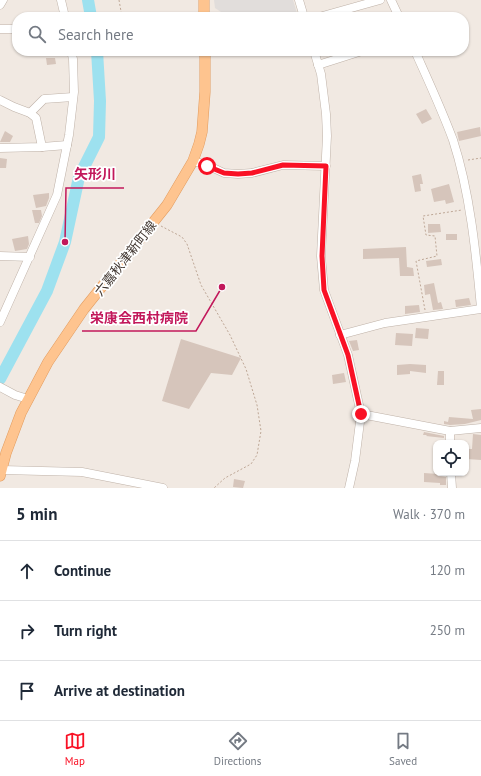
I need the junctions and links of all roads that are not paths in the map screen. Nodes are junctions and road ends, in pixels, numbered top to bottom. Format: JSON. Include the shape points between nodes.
{"nodes":[{"id":1,"x":3,"y":0,"type":"edge"},
{"id":2,"x":61,"y":0,"type":"edge"},
{"id":3,"x":204,"y":0,"type":"edge"},
{"id":4,"x":299,"y":0,"type":"edge"},
{"id":5,"x":380,"y":0,"type":"edge"},
{"id":6,"x":391,"y":0,"type":"edge"},
{"id":7,"x":0,"y":5,"type":"edge"},
{"id":8,"x":64,"y":12,"type":"edge"},
{"id":9,"x":204,"y":12,"type":"edge"},
{"id":10,"x":303,"y":12,"type":"edge"},
{"id":11,"x":337,"y":12,"type":"edge"},
{"id":12,"x":397,"y":12,"type":"edge"},
{"id":13,"x":0,"y":29,"type":"edge"},
{"id":14,"x":12,"y":29,"type":"edge"},
{"id":15,"x":72,"y":56,"type":"edge"},
{"id":16,"x":205,"y":56,"type":"edge"},
{"id":17,"x":315,"y":56,"type":"edge"},
{"id":18,"x":346,"y":56,"type":"edge"},
{"id":19,"x":417,"y":56,"type":"edge"},
{"id":20,"x":318,"y":65,"type":"junction"},
{"id":21,"x":73,"y":97,"type":"junction"},
{"id":22,"x":0,"y":100,"type":"edge"},
{"id":23,"x":30,"y":113,"type":"junction"},
{"id":24,"x":67,"y":145,"type":"junction"},
{"id":25,"x":42,"y":147,"type":"junction"},
{"id":26,"x":0,"y":148,"type":"edge"},
{"id":27,"x":194,"y":161,"type":"junction"},
{"id":28,"x":326,"y":166,"type":"junction"},
{"id":29,"x":0,"y":256,"type":"edge"},
{"id":30,"x":30,"y":257,"type":"junction"},
{"id":31,"x":481,"y":308,"type":"edge"},
{"id":32,"x":0,"y":322,"type":"edge"},
{"id":33,"x":340,"y":335,"type":"junction"},
{"id":34,"x":0,"y":387,"type":"edge"},
{"id":35,"x":28,"y":399,"type":"junction"},
{"id":36,"x":361,"y":414,"type":"junction"},
{"id":37,"x":481,"y":428,"type":"edge"},
{"id":38,"x":450,"y":432,"type":"junction"},
{"id":39,"x":450,"y":440,"type":"edge"},
{"id":40,"x":1,"y":473,"type":"edge"},
{"id":41,"x":451,"y":476,"type":"edge"},
{"id":42,"x":163,"y":488,"type":"edge"},
{"id":43,"x":349,"y":488,"type":"edge"},
{"id":44,"x":452,"y":488,"type":"edge"}],
"edges":[{"from":1,"to":7,"type":"street"},
{"from":2,"to":8,"type":"street"},
{"from":3,"to":9,"type":"main road"},
{"from":4,"to":10,"type":"street"},
{"from":5,"to":11,"type":"street"},
{"from":6,"to":12,"type":"street"},
{"from":13,"to":14,"type":"street"},
{"from":15,"to":21,"type":"street"},
{"from":16,"to":27,"type":"main road","name":"六嘉秋津新町線","via":[[202,132]]},
{"from":17,"to":20,"type":"street"},
{"from":18,"to":20,"type":"street"},
{"from":19,"to":31,"type":"street","via":[[453,141],[469,209]]},
{"from":20,"to":28,"type":"street","via":[[326,114]]},
{"from":21,"to":23,"type":"street","via":[[44,98]]},
{"from":21,"to":24,"type":"street"},
{"from":22,"to":23,"type":"street"},
{"from":23,"to":25,"type":"street","via":[[36,118]]},
{"from":24,"to":25,"type":"street"},
{"from":24,"to":30,"type":"street","via":[[57,195]]},
{"from":25,"to":26,"type":"street"},
{"from":27,"to":28,"type":"street","via":[[224,173],[238,174],[283,165]]},
{"from":27,"to":35,"type":"main road","name":"六嘉秋津新町線","via":[[167,205],[80,316],[48,362]]},
{"from":28,"to":33,"type":"street","via":[[322,275],[324,290]]},
{"from":29,"to":30,"type":"street"},
{"from":30,"to":32,"type":"street"},
{"from":31,"to":33,"type":"street","via":[[385,323]]},
{"from":33,"to":36,"type":"street","via":[[350,362]]},
{"from":34,"to":35,"type":"street"},
{"from":35,"to":40,"type":"main road","name":"六嘉秋津新町線","via":[[6,453]]},
{"from":36,"to":38,"type":"street"},
{"from":36,"to":43,"type":"street"},
{"from":37,"to":38,"type":"street"},
{"from":38,"to":39,"type":"street"},
{"from":40,"to":42,"type":"street","via":[[82,472]]},
{"from":41,"to":44,"type":"street"}]}
